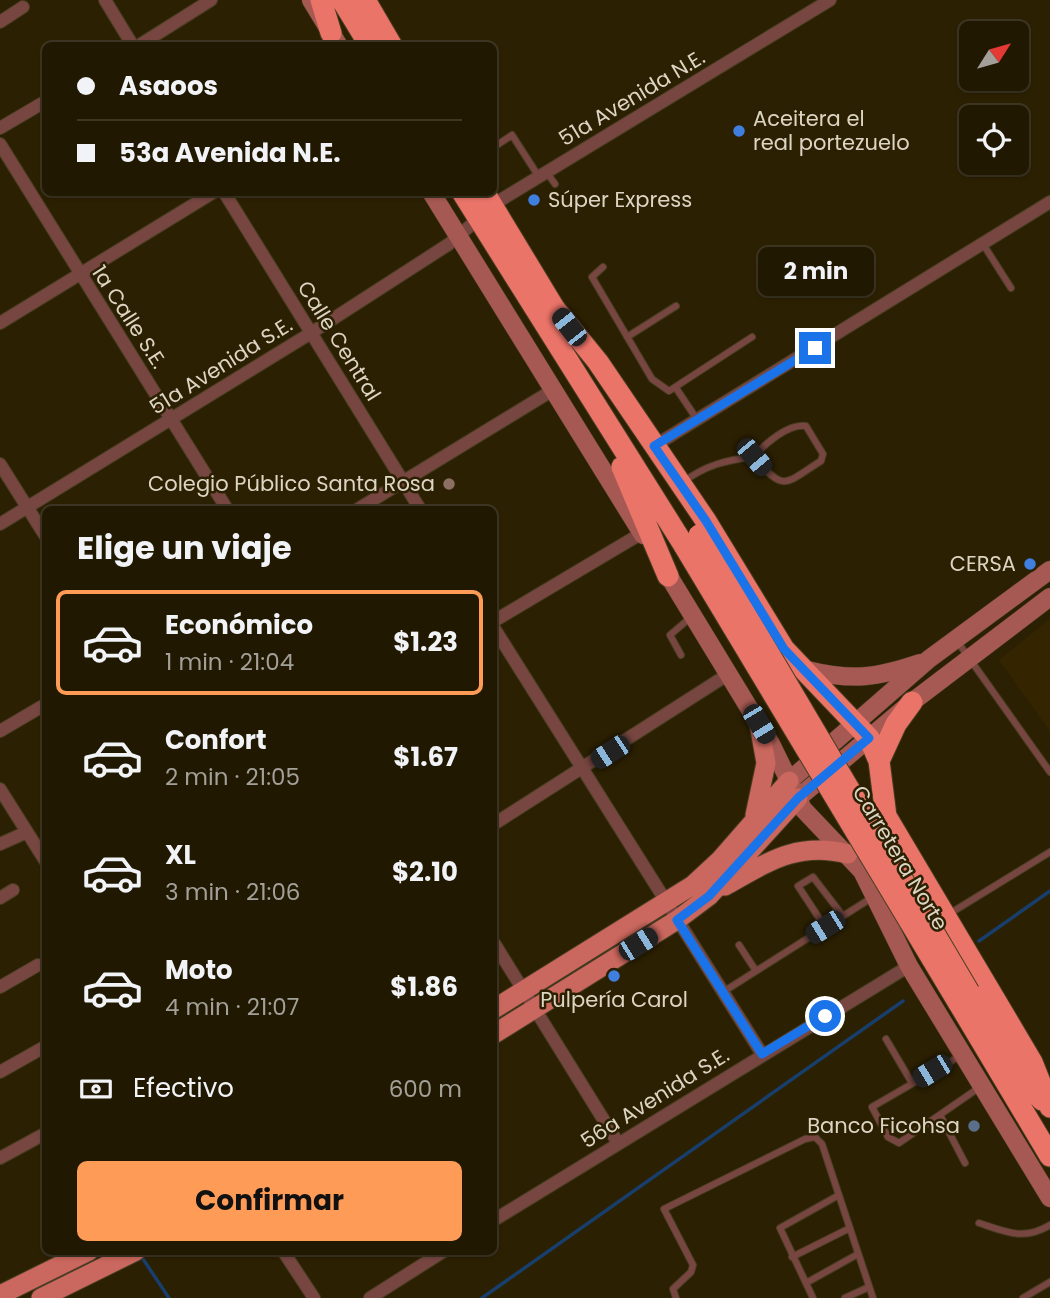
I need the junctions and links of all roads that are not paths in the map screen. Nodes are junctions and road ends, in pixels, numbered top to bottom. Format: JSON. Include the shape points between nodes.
{"nodes":[{"id":1,"x":105,"y":0,"type":"edge"},
{"id":2,"x":211,"y":0,"type":"edge"},
{"id":3,"x":311,"y":0,"type":"edge"},
{"id":4,"x":321,"y":0,"type":"edge"},
{"id":5,"x":342,"y":0,"type":"edge"},
{"id":6,"x":365,"y":0,"type":"edge"},
{"id":7,"x":830,"y":0,"type":"edge"},
{"id":8,"x":23,"y":7,"type":"dead end"},
{"id":9,"x":0,"y":22,"type":"edge"},
{"id":10,"x":335,"y":39,"type":"edge"},
{"id":11,"x":133,"y":42,"type":"edge"},
{"id":12,"x":143,"y":42,"type":"edge"},
{"id":13,"x":368,"y":42,"type":"edge"},
{"id":14,"x":390,"y":42,"type":"edge"},
{"id":15,"x":42,"y":103,"type":"edge"},
{"id":16,"x":0,"y":128,"type":"edge"},
{"id":17,"x":0,"y":144,"type":"edge"},
{"id":18,"x":497,"y":145,"type":"edge"},
{"id":19,"x":543,"y":175,"type":"junction"},
{"id":20,"x":555,"y":184,"type":"dead end"},
{"id":21,"x":207,"y":196,"type":"edge"},
{"id":22,"x":226,"y":196,"type":"edge"},
{"id":23,"x":433,"y":196,"type":"edge"},
{"id":24,"x":469,"y":196,"type":"edge"},
{"id":25,"x":1050,"y":202,"type":"edge"},
{"id":26,"x":485,"y":206,"type":"edge"},
{"id":27,"x":458,"y":236,"type":"junction"},
{"id":28,"x":982,"y":244,"type":"junction"},
{"id":29,"x":603,"y":267,"type":"dead end"},
{"id":30,"x":78,"y":273,"type":"junction"},
{"id":31,"x":1011,"y":288,"type":"dead end"},
{"id":32,"x":676,"y":306,"type":"dead end"},
{"id":33,"x":555,"y":309,"type":"junction"},
{"id":34,"x":0,"y":323,"type":"edge"},
{"id":35,"x":311,"y":333,"type":"junction"},
{"id":36,"x":627,"y":337,"type":"junction"},
{"id":37,"x":752,"y":337,"type":"dead end"},
{"id":38,"x":676,"y":388,"type":"junction"},
{"id":39,"x":553,"y":390,"type":"junction"},
{"id":40,"x":594,"y":405,"type":"junction"},
{"id":41,"x":696,"y":418,"type":"junction"},
{"id":42,"x":172,"y":419,"type":"junction"},
{"id":43,"x":654,"y":446,"type":"junction"},
{"id":44,"x":754,"y":457,"type":"junction"},
{"id":45,"x":0,"y":464,"type":"edge"},
{"id":46,"x":403,"y":482,"type":"junction"},
{"id":47,"x":681,"y":484,"type":"junction"},
{"id":48,"x":225,"y":506,"type":"edge"},
{"id":49,"x":363,"y":506,"type":"edge"},
{"id":50,"x":418,"y":506,"type":"edge"},
{"id":51,"x":27,"y":508,"type":"junction"},
{"id":52,"x":0,"y":524,"type":"edge"},
{"id":53,"x":42,"y":531,"type":"edge"},
{"id":54,"x":642,"y":533,"type":"junction"},
{"id":55,"x":692,"y":541,"type":"junction"},
{"id":56,"x":1050,"y":570,"type":"edge"},
{"id":57,"x":668,"y":576,"type":"junction"},
{"id":58,"x":1050,"y":597,"type":"edge"},
{"id":59,"x":691,"y":617,"type":"junction"},
{"id":60,"x":497,"y":619,"type":"edge"},
{"id":61,"x":497,"y":633,"type":"edge"},
{"id":62,"x":956,"y":639,"type":"junction"},
{"id":63,"x":681,"y":655,"type":"dead end"},
{"id":64,"x":970,"y":657,"type":"junction"},
{"id":65,"x":929,"y":659,"type":"junction"},
{"id":66,"x":807,"y":670,"type":"junction"},
{"id":67,"x":727,"y":675,"type":"junction"},
{"id":68,"x":912,"y":702,"type":"junction"},
{"id":69,"x":42,"y":710,"type":"edge"},
{"id":70,"x":759,"y":724,"type":"junction"},
{"id":71,"x":0,"y":731,"type":"edge"},
{"id":72,"x":864,"y":731,"type":"junction"},
{"id":73,"x":879,"y":761,"type":"junction"},
{"id":74,"x":582,"y":770,"type":"junction"},
{"id":75,"x":1050,"y":772,"type":"edge"},
{"id":76,"x":0,"y":789,"type":"edge"},
{"id":77,"x":794,"y":789,"type":"junction"},
{"id":78,"x":754,"y":819,"type":"junction"},
{"id":79,"x":497,"y":822,"type":"edge"},
{"id":80,"x":27,"y":832,"type":"junction"},
{"id":81,"x":0,"y":844,"type":"edge"},
{"id":82,"x":1050,"y":852,"type":"edge"},
{"id":83,"x":848,"y":854,"type":"junction"},
{"id":84,"x":42,"y":856,"type":"edge"},
{"id":85,"x":862,"y":871,"type":"junction"},
{"id":86,"x":13,"y":890,"type":"dead end"},
{"id":87,"x":709,"y":896,"type":"junction"},
{"id":88,"x":873,"y":897,"type":"junction"},
{"id":89,"x":0,"y":898,"type":"edge"},
{"id":90,"x":666,"y":903,"type":"junction"},
{"id":91,"x":843,"y":916,"type":"junction"},
{"id":92,"x":944,"y":917,"type":"junction"},
{"id":93,"x":677,"y":920,"type":"junction"},
{"id":94,"x":825,"y":927,"type":"junction"},
{"id":95,"x":739,"y":945,"type":"dead end"},
{"id":96,"x":497,"y":948,"type":"edge"},
{"id":97,"x":38,"y":965,"type":"dead end"},
{"id":98,"x":909,"y":966,"type":"junction"},
{"id":99,"x":757,"y":971,"type":"junction"},
{"id":100,"x":0,"y":987,"type":"edge"},
{"id":101,"x":524,"y":991,"type":"junction"},
{"id":102,"x":722,"y":992,"type":"junction"},
{"id":103,"x":963,"y":997,"type":"junction"},
{"id":104,"x":497,"y":1007,"type":"edge"},
{"id":105,"x":535,"y":1009,"type":"junction"},
{"id":106,"x":497,"y":1032,"type":"edge"},
{"id":107,"x":886,"y":1039,"type":"dead end"},
{"id":108,"x":42,"y":1048,"type":"edge"},
{"id":109,"x":762,"y":1054,"type":"junction"},
{"id":110,"x":963,"y":1054,"type":"junction"},
{"id":111,"x":0,"y":1072,"type":"edge"},
{"id":112,"x":912,"y":1083,"type":"junction"},
{"id":113,"x":982,"y":1086,"type":"junction"},
{"id":114,"x":1050,"y":1108,"type":"edge"},
{"id":115,"x":940,"y":1115,"type":"junction"},
{"id":116,"x":42,"y":1134,"type":"edge"},
{"id":117,"x":618,"y":1143,"type":"junction"},
{"id":118,"x":1048,"y":1154,"type":"edge"},
{"id":119,"x":0,"y":1158,"type":"edge"},
{"id":120,"x":965,"y":1163,"type":"dead end"},
{"id":121,"x":839,"y":1195,"type":"junction"},
{"id":122,"x":1050,"y":1198,"type":"edge"},
{"id":123,"x":497,"y":1218,"type":"edge"},
{"id":124,"x":979,"y":1223,"type":"dead end"},
{"id":125,"x":1050,"y":1225,"type":"edge"},
{"id":126,"x":850,"y":1228,"type":"junction"},
{"id":127,"x":858,"y":1254,"type":"junction"},
{"id":128,"x":84,"y":1255,"type":"edge"},
{"id":129,"x":127,"y":1255,"type":"edge"},
{"id":130,"x":286,"y":1255,"type":"edge"},
{"id":131,"x":438,"y":1255,"type":"edge"},
{"id":132,"x":792,"y":1257,"type":"junction"},
{"id":133,"x":1050,"y":1282,"type":"edge"},
{"id":134,"x":806,"y":1283,"type":"junction"},
{"id":135,"x":869,"y":1287,"type":"junction"},
{"id":136,"x":45,"y":1290,"type":"edge"},
{"id":137,"x":0,"y":1295,"type":"edge"},
{"id":138,"x":314,"y":1298,"type":"edge"},
{"id":139,"x":370,"y":1298,"type":"edge"},
{"id":140,"x":676,"y":1298,"type":"edge"},
{"id":141,"x":813,"y":1298,"type":"edge"},
{"id":142,"x":845,"y":1298,"type":"edge"},
{"id":143,"x":873,"y":1298,"type":"edge"},
{"id":144,"x":1023,"y":1298,"type":"edge"}],
"edges":[{"from":1,"to":11,"type":"street"},
{"from":2,"to":12,"type":"street"},
{"from":3,"to":10,"type":"street"},
{"from":4,"to":10,"type":"highway"},
{"from":5,"to":13,"type":"highway"},
{"from":6,"to":14,"type":"highway"},
{"from":7,"to":19,"type":"street","name":"51a Avenida N.E."},
{"from":8,"to":9,"type":"street"},
{"from":15,"to":16,"type":"street"},
{"from":17,"to":30,"type":"street","name":"1a Calle S.E."},
{"from":18,"to":19,"type":"lane","via":[[512,135]]},
{"from":19,"to":20,"type":"lane"},
{"from":19,"to":26,"type":"street","name":"51a Avenida N.E."},
{"from":21,"to":30,"type":"street"},
{"from":22,"to":35,"type":"street","name":"Calle Central"},
{"from":23,"to":27,"type":"street"},
{"from":24,"to":26,"type":"highway","name":"Carretera Norte"},
{"from":25,"to":28,"type":"street"},
{"from":26,"to":27,"type":"street","name":"51a Avenida N.E."},
{"from":26,"to":33,"type":"highway","name":"Carretera Norte"},
{"from":26,"to":40,"type":"highway","name":"Carretera Norte"},
{"from":27,"to":35,"type":"street","name":"51a Avenida S.E."},
{"from":27,"to":39,"type":"street"},
{"from":28,"to":31,"type":"lane"},
{"from":28,"to":41,"type":"street"},
{"from":29,"to":36,"type":"lane","via":[[592,277]]},
{"from":30,"to":34,"type":"street"},
{"from":30,"to":42,"type":"street","name":"1a Calle S.E."},
{"from":32,"to":36,"type":"lane"},
{"from":33,"to":43,"type":"highway","via":[[598,362]]},
{"from":33,"to":55,"type":"highway","name":"Carretera Norte"},
{"from":35,"to":42,"type":"street","name":"51a Avenida S.E."},
{"from":35,"to":46,"type":"street","name":"Calle Central"},
{"from":36,"to":38,"type":"lane","via":[[659,386],[668,391]]},
{"from":37,"to":38,"type":"lane"},
{"from":38,"to":41,"type":"lane"},
{"from":39,"to":46,"type":"street"},
{"from":39,"to":54,"type":"street"},
{"from":40,"to":55,"type":"highway","name":"Carretera Norte"},
{"from":40,"to":57,"type":"highway"},
{"from":41,"to":43,"type":"street"},
{"from":42,"to":48,"type":"street","name":"1a Calle S.E."},
{"from":42,"to":51,"type":"street","name":"51a Avenida S.E."},
{"from":43,"to":47,"type":"highway"},
{"from":44,"to":44,"type":"lane","via":[[774,480],[782,482],[821,461],[823,454],[801,425]]},
{"from":44,"to":47,"type":"lane","via":[[702,468]]},
{"from":45,"to":51,"type":"street"},
{"from":46,"to":49,"type":"street"},
{"from":46,"to":50,"type":"street","name":"Calle Central"},
{"from":47,"to":66,"type":"highway","via":[[784,649]]},
{"from":51,"to":52,"type":"street","name":"51a Avenida S.E."},
{"from":51,"to":53,"type":"street"},
{"from":54,"to":57,"type":"street"},
{"from":54,"to":60,"type":"street"},
{"from":55,"to":103,"type":"highway","name":"Carretera Norte","bridge":true},
{"from":56,"to":62,"type":"street"},
{"from":57,"to":59,"type":"street"},
{"from":58,"to":64,"type":"street"},
{"from":59,"to":63,"type":"lane","via":[[670,635]]},
{"from":59,"to":67,"type":"street"},
{"from":61,"to":74,"type":"street"},
{"from":62,"to":64,"type":"lane"},
{"from":62,"to":65,"type":"street"},
{"from":64,"to":68,"type":"street"},
{"from":64,"to":75,"type":"lane"},
{"from":65,"to":66,"type":"street","via":[[888,674],[855,679]]},
{"from":65,"to":72,"type":"street"},
{"from":66,"to":72,"type":"highway"},
{"from":67,"to":70,"type":"street"},
{"from":67,"to":74,"type":"street"},
{"from":68,"to":72,"type":"street"},
{"from":68,"to":73,"type":"highway"},
{"from":69,"to":71,"type":"street"},
{"from":70,"to":77,"type":"street"},
{"from":70,"to":78,"type":"main road","via":[[766,763]]},
{"from":72,"to":73,"type":"highway"},
{"from":72,"to":77,"type":"street"},
{"from":73,"to":92,"type":"highway","via":[[886,816]]},
{"from":74,"to":79,"type":"street"},
{"from":74,"to":90,"type":"street"},
{"from":76,"to":80,"type":"street"},
{"from":77,"to":78,"type":"main road"},
{"from":77,"to":83,"type":"street","via":[[809,817]]},
{"from":77,"to":87,"type":"main road"},
{"from":78,"to":90,"type":"main road","via":[[706,874]]},
{"from":80,"to":81,"type":"street"},
{"from":80,"to":84,"type":"street"},
{"from":82,"to":92,"type":"lane"},
{"from":83,"to":85,"type":"street"},
{"from":83,"to":87,"type":"main road","via":[[808,849],[787,854]]},
{"from":85,"to":88,"type":"street"},
{"from":85,"to":118,"type":"street","via":[[1015,1115]]},
{"from":86,"to":89,"type":"street"},
{"from":87,"to":93,"type":"main road"},
{"from":88,"to":91,"type":"lane"},
{"from":88,"to":98,"type":"street"},
{"from":90,"to":93,"type":"street"},
{"from":90,"to":101,"type":"main road"},
{"from":91,"to":94,"type":"lane"},
{"from":91,"to":94,"type":"lane","via":[[813,877],[798,886]]},
{"from":92,"to":114,"type":"highway","via":[[1032,1062]]},
{"from":93,"to":102,"type":"street"},
{"from":93,"to":105,"type":"main road"},
{"from":94,"to":99,"type":"lane"},
{"from":95,"to":99,"type":"lane"},
{"from":96,"to":101,"type":"street"},
{"from":97,"to":100,"type":"street"},
{"from":98,"to":109,"type":"street","name":"56a Avenida S.E."},
{"from":98,"to":110,"type":"street"},
{"from":99,"to":102,"type":"lane"},
{"from":101,"to":104,"type":"main road"},
{"from":101,"to":105,"type":"street"},
{"from":102,"to":109,"type":"street"},
{"from":103,"to":114,"type":"highway","name":"Carretera Norte","via":[[1015,1071]]},
{"from":103,"to":118,"type":"highway","name":"Carretera Norte"},
{"from":105,"to":106,"type":"main road"},
{"from":105,"to":117,"type":"street"},
{"from":107,"to":112,"type":"lane"},
{"from":108,"to":111,"type":"street"},
{"from":109,"to":117,"type":"street","name":"56a Avenida S.E."},
{"from":110,"to":112,"type":"lane"},
{"from":110,"to":113,"type":"street"},
{"from":112,"to":115,"type":"lane","via":[[872,1107],[888,1137],[899,1143]]},
{"from":113,"to":115,"type":"lane"},
{"from":113,"to":122,"type":"street"},
{"from":115,"to":120,"type":"lane"},
{"from":116,"to":119,"type":"street"},
{"from":117,"to":123,"type":"street","name":"56a Avenida S.E."},
{"from":121,"to":126,"type":"lane"},
{"from":121,"to":132,"type":"lane","via":[[780,1228]]},
{"from":121,"to":140,"type":"lane","via":[[822,1144],[815,1137],[668,1205],[664,1209],[693,1265],[673,1289]]},
{"from":124,"to":125,"type":"lane","via":[[1016,1236],[1036,1234]]},
{"from":126,"to":127,"type":"lane"},
{"from":126,"to":132,"type":"lane"},
{"from":127,"to":134,"type":"lane"},
{"from":127,"to":135,"type":"lane"},
{"from":128,"to":136,"type":"main road"},
{"from":129,"to":136,"type":"main road"},
{"from":130,"to":138,"type":"street"},
{"from":131,"to":139,"type":"street"},
{"from":132,"to":134,"type":"lane"},
{"from":133,"to":144,"type":"lane"},
{"from":134,"to":141,"type":"lane"},
{"from":135,"to":142,"type":"lane"},
{"from":135,"to":143,"type":"lane"},
{"from":136,"to":137,"type":"main road"}]}
